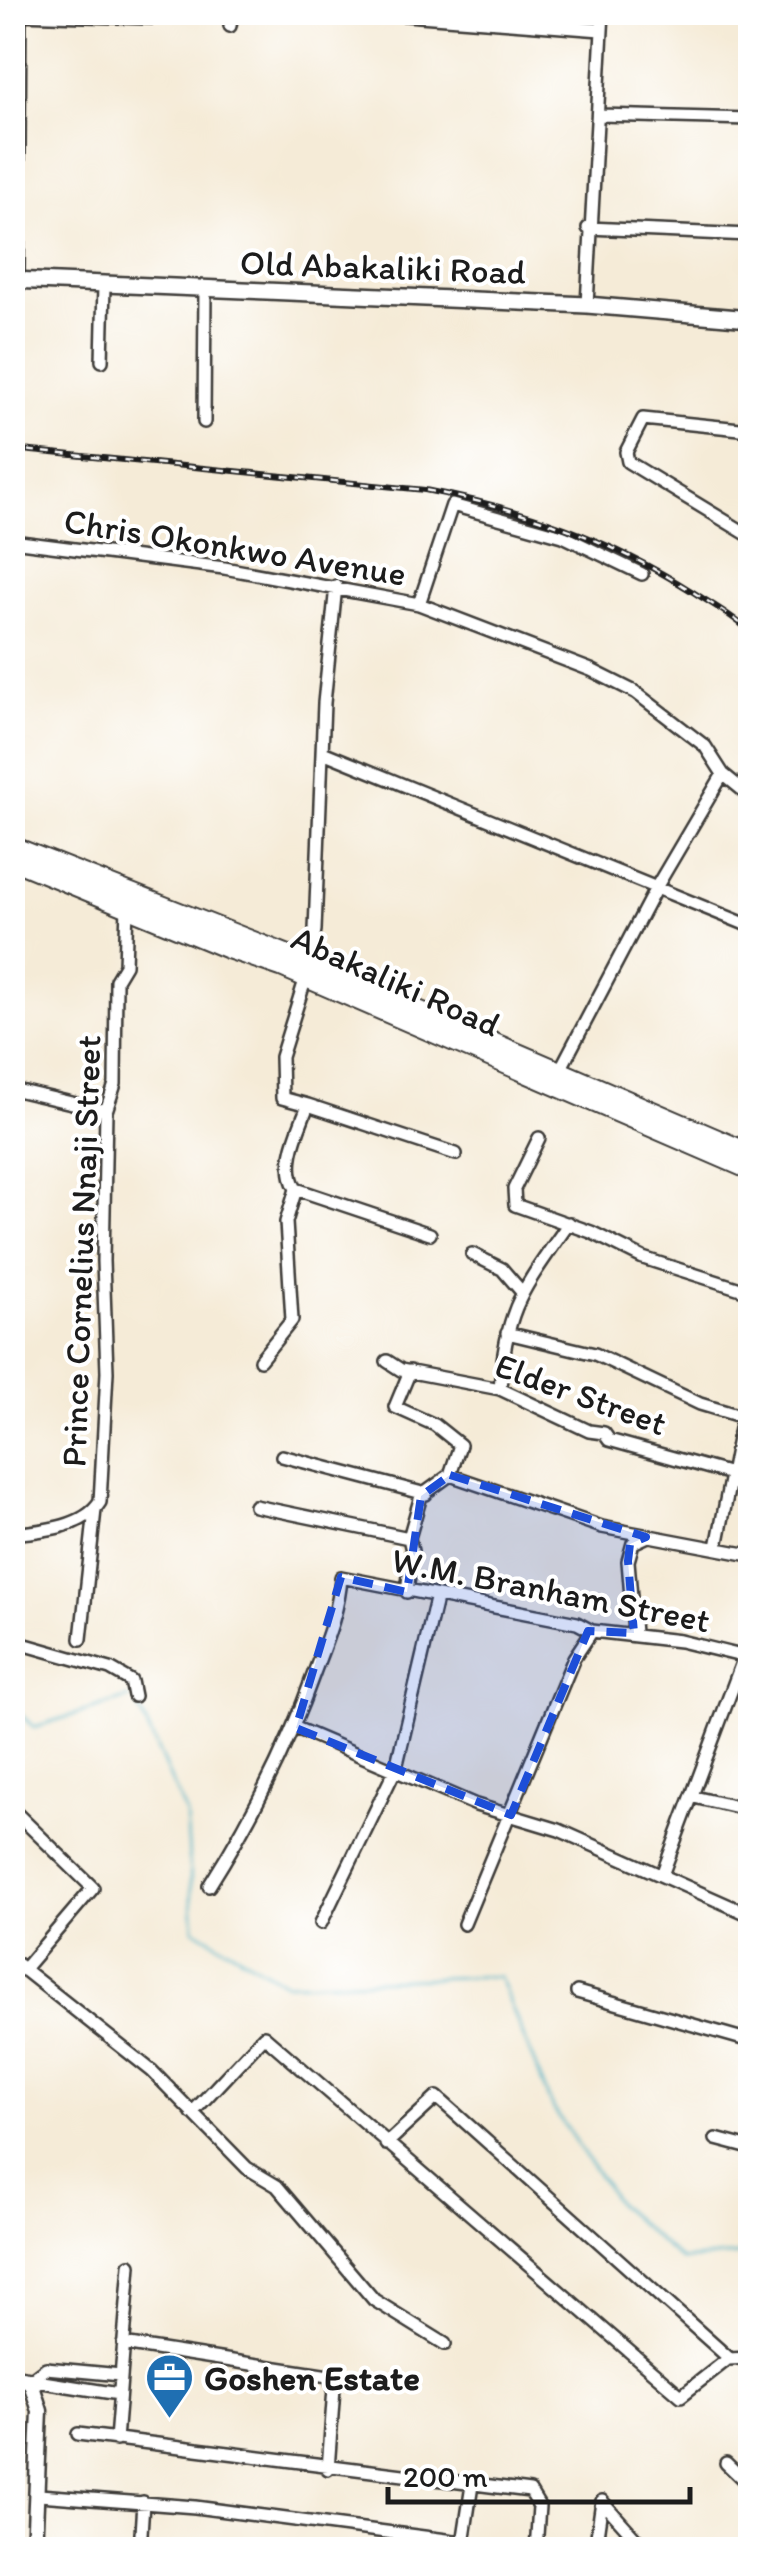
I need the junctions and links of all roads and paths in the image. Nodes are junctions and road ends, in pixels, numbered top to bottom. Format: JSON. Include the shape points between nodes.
{"nodes":[{"id":1,"x":161,"y":12,"type":"edge"},
{"id":2,"x":367,"y":12,"type":"edge"},
{"id":3,"x":602,"y":12,"type":"edge"},
{"id":4,"x":18,"y":13,"type":"edge"},
{"id":5,"x":602,"y":30,"type":"junction"},
{"id":6,"x":600,"y":115,"type":"junction"},
{"id":7,"x":750,"y":118,"type":"edge"},
{"id":8,"x":588,"y":228,"type":"junction"},
{"id":9,"x":750,"y":235,"type":"edge"},
{"id":10,"x":15,"y":280,"type":"edge"},
{"id":11,"x":104,"y":284,"type":"junction"},
{"id":12,"x":204,"y":290,"type":"junction"},
{"id":13,"x":587,"y":305,"type":"junction"},
{"id":14,"x":750,"y":319,"type":"edge"},
{"id":15,"x":102,"y":361,"type":"dead end"},
{"id":16,"x":204,"y":422,"type":"dead end"},
{"id":17,"x":750,"y":430,"type":"edge"},
{"id":18,"x":750,"y":536,"type":"edge"},
{"id":19,"x":12,"y":540,"type":"edge"},
{"id":20,"x":642,"y":574,"type":"dead end"},
{"id":21,"x":336,"y":586,"type":"junction"},
{"id":22,"x":419,"y":604,"type":"junction"},
{"id":23,"x":324,"y":753,"type":"junction"},
{"id":24,"x":723,"y":774,"type":"junction"},
{"id":25,"x":750,"y":796,"type":"edge"},
{"id":26,"x":12,"y":846,"type":"edge"},
{"id":27,"x":12,"y":860,"type":"edge"},
{"id":28,"x":657,"y":886,"type":"junction"},
{"id":29,"x":128,"y":907,"type":"junction"},
{"id":30,"x":750,"y":926,"type":"edge"},
{"id":31,"x":307,"y":970,"type":"junction"},
{"id":32,"x":560,"y":1070,"type":"junction"},
{"id":33,"x":12,"y":1089,"type":"edge"},
{"id":34,"x":308,"y":1105,"type":"junction"},
{"id":35,"x":106,"y":1111,"type":"junction"},
{"id":36,"x":538,"y":1138,"type":"dead end"},
{"id":37,"x":750,"y":1153,"type":"edge"},
{"id":38,"x":456,"y":1154,"type":"dead end"},
{"id":39,"x":750,"y":1170,"type":"edge"},
{"id":40,"x":296,"y":1189,"type":"junction"},
{"id":41,"x":569,"y":1223,"type":"junction"},
{"id":42,"x":430,"y":1234,"type":"dead end"},
{"id":43,"x":472,"y":1254,"type":"dead end"},
{"id":44,"x":521,"y":1291,"type":"junction"},
{"id":45,"x":750,"y":1292,"type":"edge"},
{"id":46,"x":507,"y":1333,"type":"junction"},
{"id":47,"x":260,"y":1360,"type":"dead end"},
{"id":48,"x":387,"y":1362,"type":"dead end"},
{"id":49,"x":410,"y":1371,"type":"junction"},
{"id":50,"x":500,"y":1389,"type":"junction"},
{"id":51,"x":746,"y":1418,"type":"edge"},
{"id":52,"x":282,"y":1456,"type":"dead end"},
{"id":53,"x":731,"y":1474,"type":"junction"},
{"id":54,"x":450,"y":1475,"type":"junction"},
{"id":55,"x":426,"y":1494,"type":"junction"},
{"id":56,"x":254,"y":1506,"type":"dead end"},
{"id":57,"x":96,"y":1510,"type":"junction"},
{"id":58,"x":12,"y":1534,"type":"edge"},
{"id":59,"x":646,"y":1537,"type":"junction"},
{"id":60,"x":409,"y":1538,"type":"junction"},
{"id":61,"x":716,"y":1548,"type":"junction"},
{"id":62,"x":750,"y":1555,"type":"edge"},
{"id":63,"x":407,"y":1592,"type":"junction"},
{"id":64,"x":436,"y":1599,"type":"junction"},
{"id":65,"x":592,"y":1632,"type":"junction"},
{"id":66,"x":634,"y":1633,"type":"junction"},
{"id":67,"x":81,"y":1638,"type":"dead end"},
{"id":68,"x":12,"y":1641,"type":"edge"},
{"id":69,"x":747,"y":1657,"type":"edge"},
{"id":70,"x":134,"y":1696,"type":"dead end"},
{"id":71,"x":296,"y":1728,"type":"junction"},
{"id":72,"x":396,"y":1768,"type":"junction"},
{"id":73,"x":694,"y":1796,"type":"junction"},
{"id":74,"x":12,"y":1809,"type":"edge"},
{"id":75,"x":750,"y":1810,"type":"edge"},
{"id":76,"x":511,"y":1815,"type":"junction"},
{"id":77,"x":662,"y":1875,"type":"junction"},
{"id":78,"x":208,"y":1886,"type":"dead end"},
{"id":79,"x":750,"y":1915,"type":"edge"},
{"id":80,"x":321,"y":1923,"type":"dead end"},
{"id":81,"x":464,"y":1924,"type":"dead end"},
{"id":82,"x":12,"y":1960,"type":"edge"},
{"id":83,"x":23,"y":1970,"type":"junction"},
{"id":84,"x":577,"y":1992,"type":"dead end"},
{"id":85,"x":750,"y":2041,"type":"edge"},
{"id":86,"x":192,"y":2112,"type":"junction"},
{"id":87,"x":716,"y":2139,"type":"dead end"},
{"id":88,"x":386,"y":2144,"type":"junction"},
{"id":89,"x":750,"y":2148,"type":"edge"},
{"id":90,"x":130,"y":2265,"type":"dead end"},
{"id":91,"x":123,"y":2344,"type":"junction"},
{"id":92,"x":445,"y":2344,"type":"dead end"},
{"id":93,"x":750,"y":2358,"type":"edge"},
{"id":94,"x":730,"y":2359,"type":"junction"},
{"id":95,"x":121,"y":2376,"type":"junction"},
{"id":96,"x":12,"y":2377,"type":"edge"},
{"id":97,"x":30,"y":2380,"type":"junction"},
{"id":98,"x":119,"y":2394,"type":"junction"},
{"id":99,"x":78,"y":2434,"type":"dead end"},
{"id":100,"x":116,"y":2440,"type":"junction"},
{"id":101,"x":726,"y":2463,"type":"dead end"},
{"id":102,"x":328,"y":2469,"type":"junction"},
{"id":103,"x":472,"y":2485,"type":"junction"},
{"id":104,"x":750,"y":2486,"type":"edge"},
{"id":105,"x":39,"y":2494,"type":"junction"},
{"id":106,"x":143,"y":2502,"type":"junction"},
{"id":107,"x":462,"y":2546,"type":"edge"},
{"id":108,"x":34,"y":2550,"type":"edge"},
{"id":109,"x":140,"y":2550,"type":"edge"},
{"id":110,"x":536,"y":2550,"type":"edge"},
{"id":111,"x":595,"y":2550,"type":"edge"},
{"id":112,"x":646,"y":2550,"type":"edge"}],
"edges":[{"from":1,"to":4,"type":"street","via":[[152,18]]},
{"from":2,"to":5,"type":"street"},
{"from":3,"to":5,"type":"street"},
{"from":4,"to":10,"type":"street"},
{"from":5,"to":6,"type":"street"},
{"from":6,"to":7,"type":"street"},
{"from":6,"to":8,"type":"street"},
{"from":8,"to":9,"type":"street"},
{"from":8,"to":13,"type":"street"},
{"from":10,"to":11,"type":"main road","name":"Old Abakaliki Road"},
{"from":11,"to":12,"type":"main road","name":"Old Abakaliki Road"},
{"from":11,"to":15,"type":"street"},
{"from":12,"to":13,"type":"main road","name":"Old Abakaliki Road"},
{"from":12,"to":16,"type":"street"},
{"from":13,"to":14,"type":"main road","name":"Old Abakaliki Road"},
{"from":17,"to":18,"type":"street","via":[[644,419],[626,452],[628,462]]},
{"from":19,"to":21,"type":"street","name":"Chris Okonkwo Avenue"},
{"from":20,"to":22,"type":"street","via":[[563,536],[452,505]]},
{"from":21,"to":22,"type":"street","name":"Chris Okonkwo Avenue"},
{"from":21,"to":23,"type":"street"},
{"from":22,"to":24,"type":"street","name":"Chris Okonkwo Avenue","via":[[635,692],[705,746]]},
{"from":23,"to":28,"type":"street"},
{"from":23,"to":31,"type":"street"},
{"from":24,"to":25,"type":"street","name":"Chris Okonkwo Avenue"},
{"from":24,"to":28,"type":"street"},
{"from":26,"to":31,"type":"highway","name":"Abakaliki Road"},
{"from":27,"to":29,"type":"highway","name":"Abakaliki Road"},
{"from":28,"to":30,"type":"street"},
{"from":28,"to":32,"type":"street"},
{"from":29,"to":31,"type":"highway","name":"Abakaliki Road"},
{"from":29,"to":35,"type":"street","name":"Prince Cornelius Nnaji Street","via":[[125,965],[116,980],[116,1084]]},
{"from":31,"to":32,"type":"highway","name":"Abakaliki Road"},
{"from":31,"to":34,"type":"street","via":[[281,1057],[282,1098]]},
{"from":31,"to":39,"type":"highway","name":"Abakaliki Road"},
{"from":32,"to":37,"type":"highway","name":"Abakaliki Road"},
{"from":33,"to":35,"type":"street"},
{"from":34,"to":38,"type":"street"},
{"from":34,"to":40,"type":"street","via":[[290,1167]]},
{"from":35,"to":57,"type":"street","name":"Prince Cornelius Nnaji Street","via":[[106,1412]]},
{"from":36,"to":41,"type":"street","via":[[514,1189],[515,1205]]},
{"from":40,"to":42,"type":"street"},
{"from":40,"to":47,"type":"street","via":[[286,1222],[292,1320]]},
{"from":41,"to":44,"type":"street"},
{"from":41,"to":45,"type":"street","via":[[643,1258]]},
{"from":43,"to":44,"type":"street","via":[[502,1269]]},
{"from":44,"to":46,"type":"street"},
{"from":46,"to":50,"type":"street"},
{"from":46,"to":51,"type":"street","via":[[595,1354],[700,1404]]},
{"from":48,"to":49,"type":"street","name":"Elder Street"},
{"from":49,"to":50,"type":"street","name":"Elder Street"},
{"from":49,"to":54,"type":"street","via":[[395,1407],[456,1439]]},
{"from":50,"to":53,"type":"street","name":"Elder Street","via":[[588,1431],[604,1432],[608,1440]]},
{"from":51,"to":53,"type":"street"},
{"from":52,"to":55,"type":"street"},
{"from":53,"to":61,"type":"street"},
{"from":54,"to":55,"type":"street"},
{"from":54,"to":59,"type":"street"},
{"from":55,"to":60,"type":"street"},
{"from":56,"to":60,"type":"street"},
{"from":57,"to":58,"type":"street","name":"Prince Cornelius Nnaji Street","via":[[50,1530]]},
{"from":57,"to":67,"type":"street"},
{"from":59,"to":61,"type":"street"},
{"from":59,"to":66,"type":"street","via":[[633,1543],[628,1561]]},
{"from":60,"to":63,"type":"street"},
{"from":61,"to":62,"type":"street"},
{"from":63,"to":64,"type":"street","name":"W.M. Branham Street"},
{"from":63,"to":71,"type":"street","name":"W.M. Branham Street","via":[[341,1577],[332,1628]]},
{"from":64,"to":65,"type":"street","name":"W.M. Branham Street","via":[[577,1623]]},
{"from":64,"to":72,"type":"street"},
{"from":65,"to":66,"type":"street","name":"W.M. Branham Street"},
{"from":65,"to":76,"type":"street","via":[[574,1658]]},
{"from":66,"to":69,"type":"street","name":"W.M. Branham Street"},
{"from":68,"to":70,"type":"street","via":[[110,1669],[132,1681]]},
{"from":69,"to":73,"type":"street"},
{"from":71,"to":72,"type":"street"},
{"from":71,"to":78,"type":"street","via":[[244,1832]]},
{"from":72,"to":76,"type":"street"},
{"from":72,"to":80,"type":"street"},
{"from":73,"to":75,"type":"street"},
{"from":73,"to":77,"type":"street"},
{"from":74,"to":83,"type":"street","via":[[93,1888]]},
{"from":76,"to":77,"type":"street"},
{"from":76,"to":81,"type":"street"},
{"from":77,"to":79,"type":"street"},
{"from":82,"to":83,"type":"street"},
{"from":83,"to":86,"type":"street","via":[[152,2070]]},
{"from":84,"to":85,"type":"street"},
{"from":86,"to":88,"type":"street","via":[[264,2036]]},
{"from":86,"to":92,"type":"street","via":[[301,2210],[374,2300]]},
{"from":87,"to":89,"type":"street"},
{"from":88,"to":94,"type":"street","via":[[681,2396]]},
{"from":88,"to":94,"type":"street","via":[[436,2097]]},
{"from":90,"to":91,"type":"street"},
{"from":91,"to":95,"type":"street"},
{"from":91,"to":102,"type":"street","via":[[329,2376],[334,2388]]},
{"from":93,"to":94,"type":"street"},
{"from":95,"to":97,"type":"street","via":[[46,2368]]},
{"from":95,"to":98,"type":"street"},
{"from":96,"to":97,"type":"main road"},
{"from":97,"to":98,"type":"street"},
{"from":97,"to":105,"type":"street","via":[[40,2411]]},
{"from":98,"to":100,"type":"street"},
{"from":99,"to":100,"type":"street"},
{"from":100,"to":102,"type":"street"},
{"from":101,"to":104,"type":"street"},
{"from":102,"to":103,"type":"street"},
{"from":103,"to":107,"type":"street"},
{"from":103,"to":110,"type":"street","via":[[530,2491],[538,2506]]},
{"from":105,"to":106,"type":"street"},
{"from":105,"to":108,"type":"street"},
{"from":106,"to":107,"type":"street"},
{"from":106,"to":109,"type":"street"},
{"from":111,"to":112,"type":"street","via":[[602,2501]]}]}
